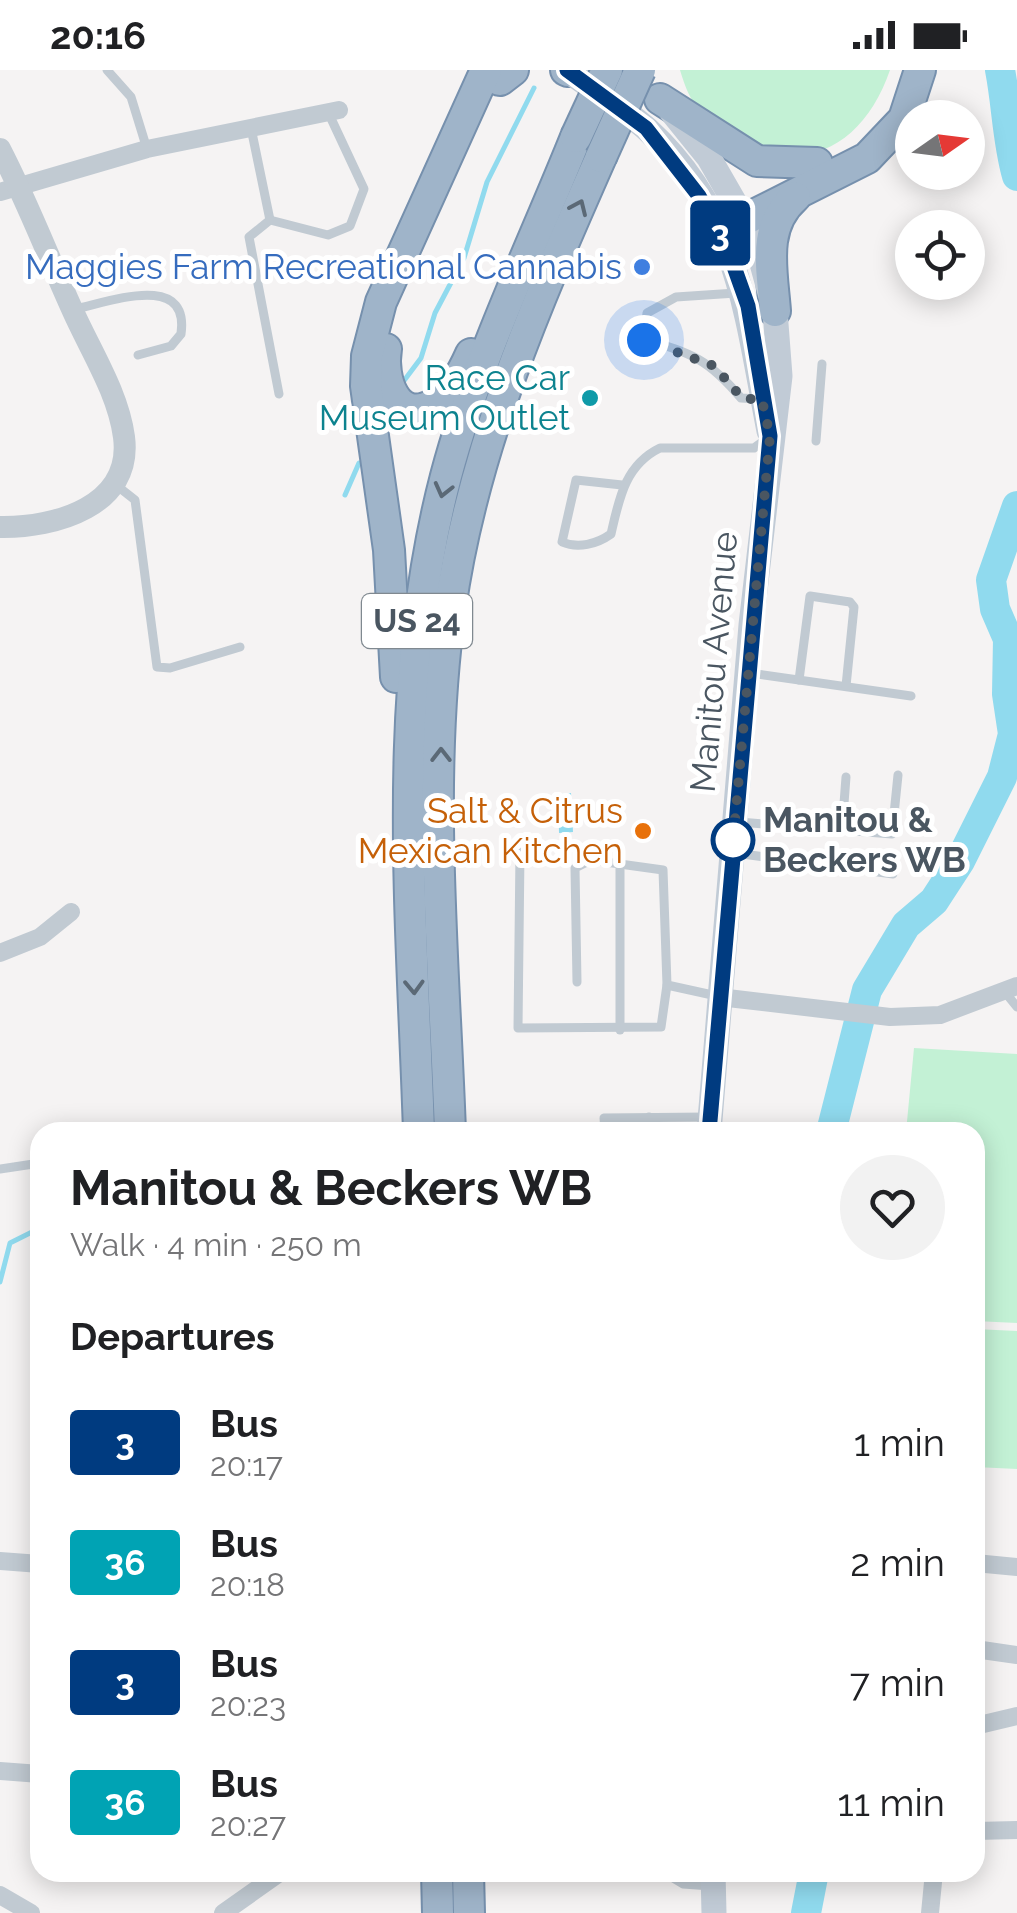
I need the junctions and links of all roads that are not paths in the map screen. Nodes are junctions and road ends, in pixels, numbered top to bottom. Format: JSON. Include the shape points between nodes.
{"nodes":[{"id":1,"x":567,"y":70,"type":"edge"},
{"id":2,"x":607,"y":70,"type":"edge"},
{"id":3,"x":627,"y":70,"type":"edge"},
{"id":4,"x":640,"y":70,"type":"edge"},
{"id":5,"x":901,"y":70,"type":"edge"},
{"id":6,"x":920,"y":70,"type":"edge"},
{"id":7,"x":111,"y":71,"type":"edge"},
{"id":8,"x":494,"y":75,"type":"edge"},
{"id":9,"x":660,"y":99,"type":"junction"},
{"id":10,"x":333,"y":111,"type":"joint"},
{"id":11,"x":251,"y":128,"type":"junction"},
{"id":12,"x":0,"y":148,"type":"edge"},
{"id":13,"x":147,"y":150,"type":"junction"},
{"id":14,"x":817,"y":163,"type":"junction"},
{"id":15,"x":10,"y":190,"type":"edge"},
{"id":16,"x":801,"y":192,"type":"junction"},
{"id":17,"x":547,"y":210,"type":"junction"},
{"id":18,"x":732,"y":214,"type":"junction"},
{"id":19,"x":270,"y":220,"type":"junction"},
{"id":20,"x":744,"y":292,"type":"junction"},
{"id":21,"x":72,"y":310,"type":"junction"},
{"id":22,"x":774,"y":311,"type":"junction"},
{"id":23,"x":138,"y":355,"type":"dead end"},
{"id":24,"x":822,"y":364,"type":"dead end"},
{"id":25,"x":279,"y":394,"type":"dead end"},
{"id":26,"x":762,"y":400,"type":"junction"},
{"id":27,"x":770,"y":436,"type":"junction"},
{"id":28,"x":816,"y":441,"type":"dead end"},
{"id":29,"x":114,"y":483,"type":"junction"},
{"id":30,"x":622,"y":485,"type":"junction"},
{"id":31,"x":0,"y":527,"type":"edge"},
{"id":32,"x":240,"y":647,"type":"dead end"},
{"id":33,"x":748,"y":672,"type":"junction"},
{"id":34,"x":799,"y":680,"type":"junction"},
{"id":35,"x":846,"y":686,"type":"junction"},
{"id":36,"x":911,"y":696,"type":"dead end"},
{"id":37,"x":898,"y":775,"type":"dead end"},
{"id":38,"x":846,"y":777,"type":"dead end"},
{"id":39,"x":735,"y":822,"type":"junction"},
{"id":40,"x":842,"y":830,"type":"junction"},
{"id":41,"x":520,"y":852,"type":"dead end"},
{"id":42,"x":732,"y":853,"type":"junction"},
{"id":43,"x":620,"y":866,"type":"junction"},
{"id":44,"x":892,"y":874,"type":"dead end"},
{"id":45,"x":71,"y":912,"type":"dead end"},
{"id":46,"x":412,"y":944,"type":"junction"},
{"id":47,"x":0,"y":953,"type":"edge"},
{"id":48,"x":577,"y":982,"type":"dead end"},
{"id":49,"x":666,"y":985,"type":"junction"},
{"id":50,"x":1011,"y":988,"type":"edge"},
{"id":51,"x":720,"y":996,"type":"junction"},
{"id":52,"x":1017,"y":1007,"type":"edge"},
{"id":53,"x":620,"y":1030,"type":"junction"},
{"id":54,"x":649,"y":1117,"type":"junction"},
{"id":55,"x":419,"y":1122,"type":"edge"},
{"id":56,"x":450,"y":1122,"type":"edge"},
{"id":57,"x":604,"y":1122,"type":"edge"},
{"id":58,"x":649,"y":1122,"type":"edge"},
{"id":59,"x":693,"y":1122,"type":"edge"},
{"id":60,"x":710,"y":1122,"type":"edge"},
{"id":61,"x":30,"y":1164,"type":"edge"},
{"id":62,"x":0,"y":1169,"type":"edge"},
{"id":63,"x":0,"y":1561,"type":"edge"},
{"id":64,"x":30,"y":1563,"type":"edge"},
{"id":65,"x":985,"y":1564,"type":"edge"},
{"id":66,"x":1017,"y":1567,"type":"edge"},
{"id":67,"x":985,"y":1651,"type":"edge"},
{"id":68,"x":1017,"y":1655,"type":"edge"},
{"id":69,"x":1017,"y":1716,"type":"edge"},
{"id":70,"x":985,"y":1724,"type":"edge"},
{"id":71,"x":0,"y":1771,"type":"edge"},
{"id":72,"x":30,"y":1773,"type":"edge"},
{"id":73,"x":1017,"y":1830,"type":"edge"},
{"id":74,"x":985,"y":1831,"type":"edge"},
{"id":75,"x":267,"y":1882,"type":"edge"},
{"id":76,"x":438,"y":1882,"type":"edge"},
{"id":77,"x":468,"y":1882,"type":"edge"},
{"id":78,"x":713,"y":1882,"type":"edge"},
{"id":79,"x":933,"y":1882,"type":"edge"},
{"id":80,"x":0,"y":1895,"type":"edge"},
{"id":81,"x":31,"y":1913,"type":"edge"},
{"id":82,"x":223,"y":1913,"type":"edge"},
{"id":83,"x":438,"y":1913,"type":"edge"},
{"id":84,"x":468,"y":1913,"type":"edge"},
{"id":85,"x":714,"y":1913,"type":"edge"},
{"id":86,"x":930,"y":1913,"type":"edge"}],
"edges":[{"from":1,"to":18,"type":"main road","name":"Manitou Avenue","via":[[666,149]]},
{"from":2,"to":17,"type":"highway","number":"US 24","bridge":true},
{"from":3,"to":9,"type":"main road","name":"Manitou Avenue"},
{"from":56,"to":4,"type":"highway","number":"US 24","one_way":true,"bridge":true,"via":[[440,824],[450,609],[497,411]]},
{"from":5,"to":14,"type":"highway","via":[[875,127]]},
{"from":6,"to":16,"type":"highway","via":[[904,119],[881,148]]},
{"from":7,"to":13,"type":"lane","via":[[131,97]]},
{"from":8,"to":17,"type":"highway","via":[[390,334],[384,377],[403,405],[435,404],[462,374],[497,295]]},
{"from":8,"to":46,"type":"highway","via":[[381,302],[368,356],[366,386],[391,579]]},
{"from":9,"to":14,"type":"highway","via":[[757,161]]},
{"from":9,"to":18,"type":"main road","name":"Manitou Avenue","via":[[710,158]]},
{"from":10,"to":11,"type":"street"},
{"from":10,"to":19,"type":"lane","via":[[364,189],[350,226],[328,235]]},
{"from":11,"to":13,"type":"street"},
{"from":11,"to":19,"type":"lane"},
{"from":12,"to":15,"type":"street"},
{"from":13,"to":15,"type":"street"},
{"from":14,"to":18,"type":"highway"},
{"from":15,"to":21,"type":"street"},
{"from":16,"to":18,"type":"highway"},
{"from":16,"to":22,"type":"highway","via":[[772,226]]},
{"from":17,"to":46,"type":"highway","number":"US 24","one_way":true,"via":[[476,380],[427,562],[410,734]]},
{"from":18,"to":20,"type":"main road","name":"Manitou Avenue"},
{"from":18,"to":22,"type":"main road","name":"Manitou Avenue"},
{"from":19,"to":25,"type":"lane","via":[[248,236]]},
{"from":20,"to":26,"type":"main road","name":"Manitou Avenue"},
{"from":20,"to":26,"type":"lane","via":[[658,303],[647,313],[644,340],[714,366],[742,398]]},
{"from":21,"to":23,"type":"lane","via":[[168,296],[178,308],[181,334],[171,346]]},
{"from":21,"to":29,"type":"street","via":[[119,418],[124,453]]},
{"from":22,"to":27,"type":"main road","name":"Manitou Avenue","via":[[780,405]]},
{"from":24,"to":28,"type":"lane"},
{"from":26,"to":27,"type":"main road","name":"Manitou Avenue"},
{"from":27,"to":30,"type":"lane","via":[[754,448],[660,448],[646,454]]},
{"from":27,"to":33,"type":"main road","name":"Manitou Avenue"},
{"from":29,"to":31,"type":"street","via":[[70,516]]},
{"from":29,"to":32,"type":"lane","via":[[135,500],[158,667]]},
{"from":30,"to":30,"type":"lane","via":[[611,534],[599,542],[562,542],[576,480]]},
{"from":33,"to":34,"type":"lane"},
{"from":33,"to":39,"type":"main road","name":"Manitou Avenue"},
{"from":34,"to":35,"type":"lane"},
{"from":34,"to":35,"type":"lane","via":[[807,598],[850,602]]},
{"from":35,"to":36,"type":"lane"},
{"from":37,"to":40,"type":"lane","via":[[892,834]]},
{"from":38,"to":40,"type":"lane"},
{"from":39,"to":40,"type":"lane"},
{"from":39,"to":42,"type":"main road","name":"Manitou Avenue"},
{"from":41,"to":53,"type":"lane","via":[[518,1028]]},
{"from":42,"to":44,"type":"lane"},
{"from":42,"to":51,"type":"main road","name":"Manitou Avenue"},
{"from":43,"to":48,"type":"lane","via":[[591,860],[575,868]]},
{"from":43,"to":49,"type":"lane","via":[[663,870]]},
{"from":43,"to":53,"type":"lane"},
{"from":45,"to":47,"type":"street","via":[[40,937]]},
{"from":46,"to":55,"type":"highway","number":"US 24","one_way":true},
{"from":49,"to":51,"type":"lane"},
{"from":49,"to":53,"type":"lane","via":[[661,1027]]},
{"from":50,"to":51,"type":"street","via":[[940,1014],[890,1017]]},
{"from":50,"to":52,"type":"lane"},
{"from":51,"to":60,"type":"main road","name":"Manitou Avenue"},
{"from":54,"to":57,"type":"lane"},
{"from":54,"to":58,"type":"lane"},
{"from":54,"to":59,"type":"lane"},
{"from":61,"to":62,"type":"lane"},
{"from":63,"to":64,"type":"street"},
{"from":65,"to":66,"type":"street"},
{"from":67,"to":68,"type":"street"},
{"from":69,"to":70,"type":"street"},
{"from":71,"to":72,"type":"street"},
{"from":73,"to":74,"type":"street"},
{"from":75,"to":82,"type":"street"},
{"from":76,"to":83,"type":"highway"},
{"from":77,"to":84,"type":"highway"},
{"from":78,"to":85,"type":"main road"},
{"from":79,"to":86,"type":"street"},
{"from":80,"to":81,"type":"street"}]}
